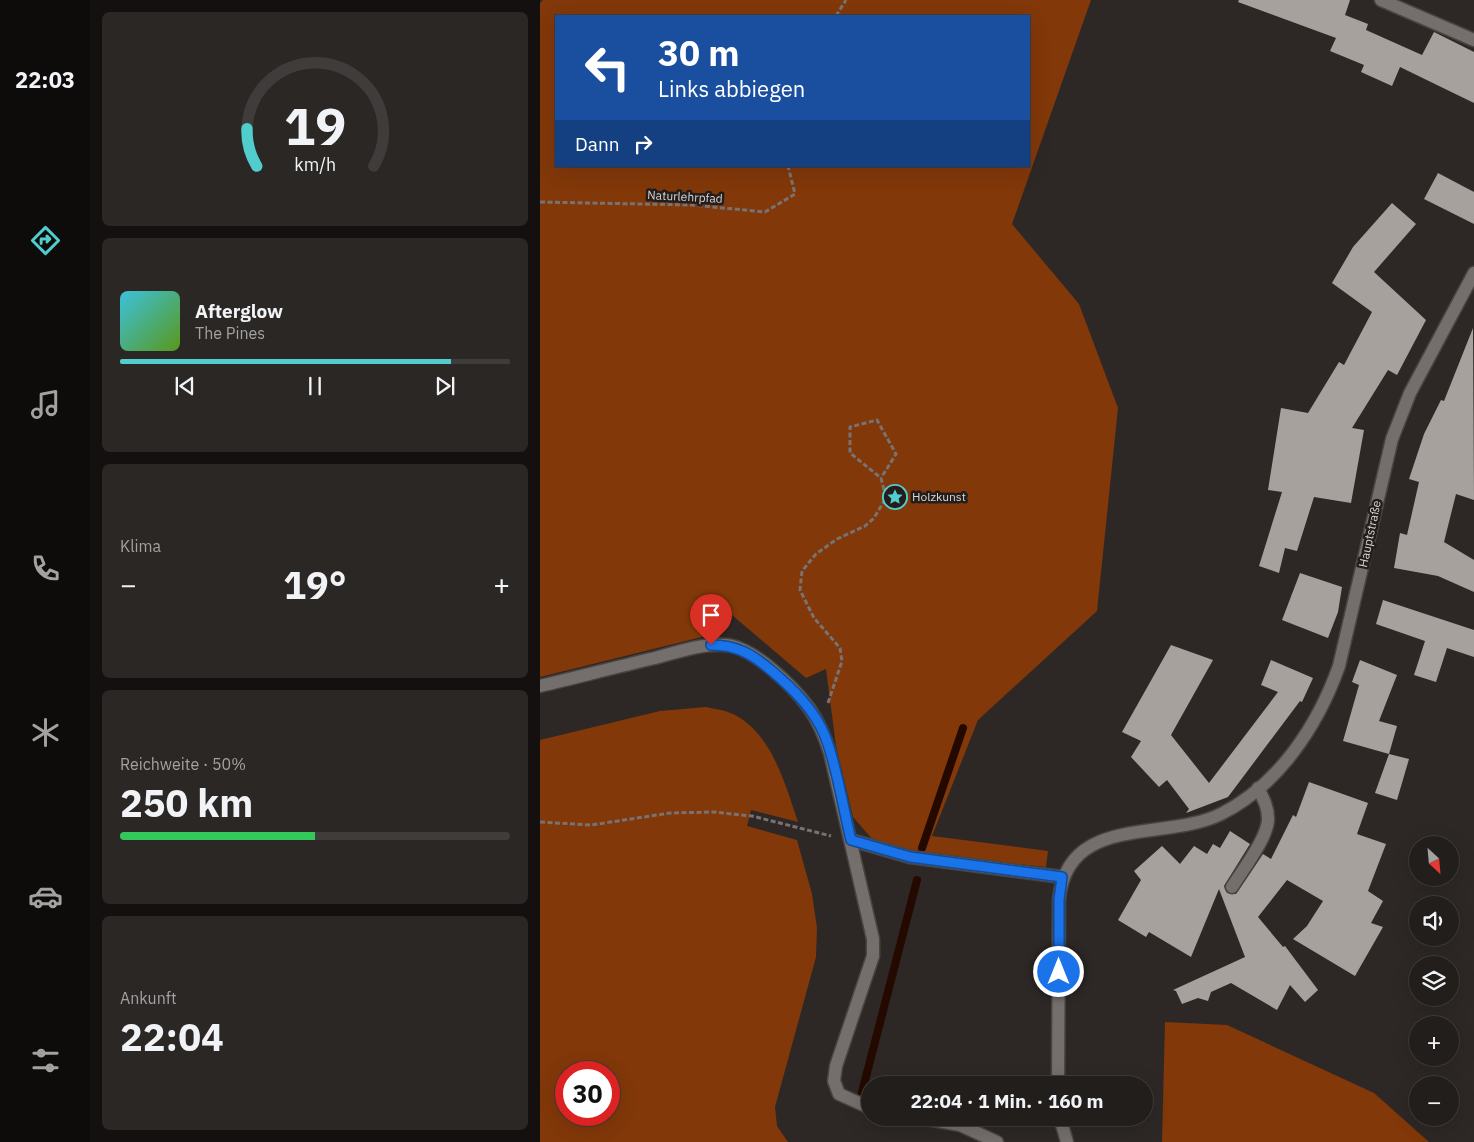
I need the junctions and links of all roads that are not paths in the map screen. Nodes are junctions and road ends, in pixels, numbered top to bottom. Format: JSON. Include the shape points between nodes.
{"nodes":[{"id":1,"x":1381,"y":0,"type":"edge"},
{"id":2,"x":1474,"y":40,"type":"edge"},
{"id":3,"x":1474,"y":273,"type":"edge"},
{"id":4,"x":540,"y":686,"type":"edge"},
{"id":5,"x":1258,"y":788,"type":"junction"},
{"id":6,"x":851,"y":840,"type":"junction"},
{"id":7,"x":1062,"y":877,"type":"junction"},
{"id":8,"x":1232,"y":887,"type":"dead end"},
{"id":9,"x":1058,"y":1076,"type":"edge"},
{"id":10,"x":861,"y":1104,"type":"edge"},
{"id":11,"x":962,"y":1126,"type":"edge"},
{"id":12,"x":1062,"y":1126,"type":"edge"},
{"id":13,"x":997,"y":1142,"type":"edge"},
{"id":14,"x":1067,"y":1142,"type":"edge"}],
"edges":[{"from":1,"to":2,"type":"street"},
{"from":3,"to":5,"type":"street","name":"Hauptstraße","via":[[1410,393],[1392,439],[1348,633],[1330,690],[1310,729]]},
{"from":4,"to":6,"type":"street","via":[[711,645],[727,645],[746,651],[795,691],[817,720],[825,736]]},
{"from":5,"to":7,"type":"street","name":"Hauptstraße","via":[[1236,805],[1206,821],[1131,832],[1088,846]]},
{"from":5,"to":8,"type":"street","via":[[1267,806],[1269,820],[1265,834]]},
{"from":6,"to":7,"type":"street","via":[[910,857]]},
{"from":6,"to":10,"type":"street","via":[[871,923],[873,956],[836,1066],[834,1081],[839,1094]]},
{"from":7,"to":9,"type":"street","via":[[1059,900]]},
{"from":11,"to":13,"type":"street"},
{"from":12,"to":14,"type":"street"}]}
